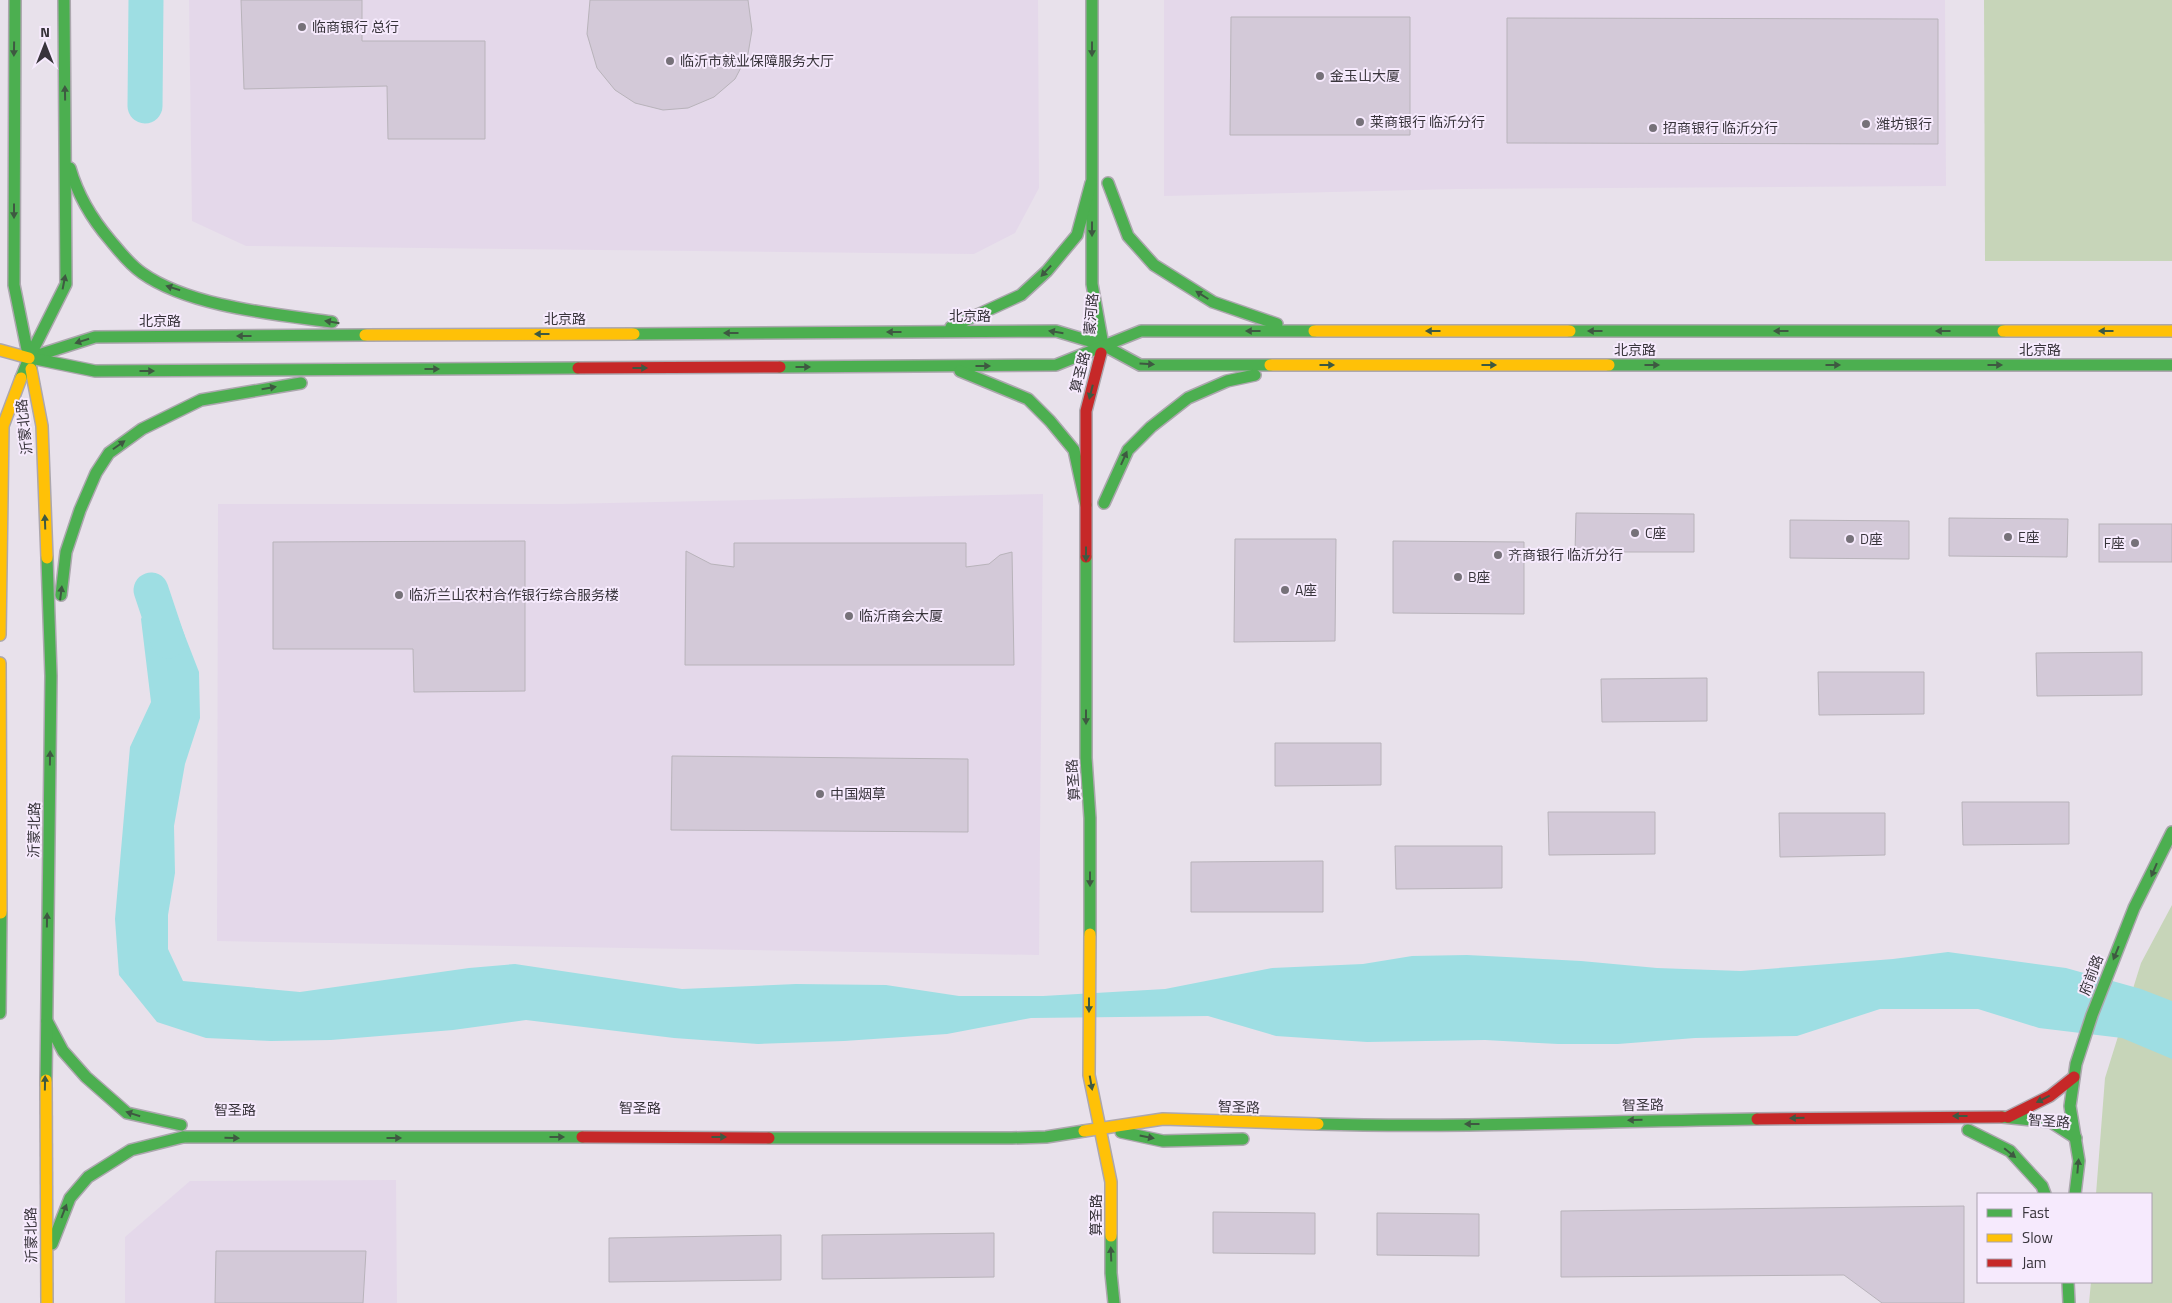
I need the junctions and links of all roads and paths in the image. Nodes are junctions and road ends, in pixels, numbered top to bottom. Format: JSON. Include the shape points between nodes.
{"nodes":[{"id":1,"x":15,"y":0,"type":"edge"},
{"id":2,"x":64,"y":0,"type":"edge"},
{"id":3,"x":1092,"y":0,"type":"edge"},
{"id":4,"x":13,"y":118,"type":"junction"},
{"id":5,"x":65,"y":142,"type":"junction"},
{"id":6,"x":3,"y":155,"type":"dead end"},
{"id":7,"x":1091,"y":183,"type":"junction"},
{"id":8,"x":1108,"y":220,"type":"dead end"},
{"id":9,"x":1107,"y":301,"type":"dead end"},
{"id":10,"x":2164,"y":321,"type":"dead end"},
{"id":11,"x":1297,"y":331,"type":"junction"},
{"id":12,"x":2138,"y":331,"type":"junction"},
{"id":13,"x":2172,"y":331,"type":"edge"},
{"id":14,"x":942,"y":332,"type":"junction"},
{"id":15,"x":415,"y":335,"type":"junction"},
{"id":16,"x":1103,"y":345,"type":"junction"},
{"id":17,"x":0,"y":350,"type":"edge"},
{"id":18,"x":30,"y":358,"type":"junction"},
{"id":19,"x":7,"y":363,"type":"dead end"},
{"id":20,"x":1301,"y":365,"type":"junction"},
{"id":21,"x":2141,"y":365,"type":"junction"},
{"id":22,"x":2172,"y":365,"type":"edge"},
{"id":23,"x":947,"y":366,"type":"junction"},
{"id":24,"x":383,"y":369,"type":"junction"},
{"id":25,"x":2172,"y":374,"type":"edge"},
{"id":26,"x":1104,"y":393,"type":"dead end"},
{"id":27,"x":1104,"y":476,"type":"dead end"},
{"id":28,"x":1104,"y":503,"type":"junction"},
{"id":29,"x":1086,"y":505,"type":"junction"},
{"id":30,"x":1104,"y":518,"type":"dead end"},
{"id":31,"x":0,"y":635,"type":"edge"},
{"id":32,"x":0,"y":664,"type":"edge"},
{"id":33,"x":51,"y":676,"type":"junction"},
{"id":34,"x":2172,"y":832,"type":"edge"},
{"id":35,"x":0,"y":1014,"type":"edge"},
{"id":36,"x":46,"y":1019,"type":"junction"},
{"id":37,"x":2074,"y":1076,"type":"junction"},
{"id":38,"x":1105,"y":1093,"type":"dead end"},
{"id":39,"x":2084,"y":1115,"type":"dead end"},
{"id":40,"x":2008,"y":1117,"type":"junction"},
{"id":41,"x":1056,"y":1124,"type":"dead end"},
{"id":42,"x":185,"y":1125,"type":"dead end"},
{"id":43,"x":253,"y":1125,"type":"dead end"},
{"id":44,"x":290,"y":1125,"type":"dead end"},
{"id":45,"x":1099,"y":1128,"type":"junction"},
{"id":46,"x":1998,"y":1132,"type":"dead end"},
{"id":47,"x":2047,"y":1136,"type":"dead end"},
{"id":48,"x":2076,"y":1138,"type":"junction"},
{"id":49,"x":1252,"y":1139,"type":"dead end"},
{"id":50,"x":2064,"y":1159,"type":"dead end"},
{"id":51,"x":1094,"y":1164,"type":"dead end"},
{"id":52,"x":2045,"y":1193,"type":"edge"},
{"id":53,"x":2075,"y":1193,"type":"edge"},
{"id":54,"x":46,"y":1257,"type":"junction"},
{"id":55,"x":2068,"y":1283,"type":"edge"},
{"id":56,"x":47,"y":1303,"type":"edge"},
{"id":57,"x":1114,"y":1303,"type":"edge"},
{"id":58,"x":2069,"y":1303,"type":"edge"}],
"edges":[{"from":1,"to":4,"type":"main road","name":"沂蒙北路","one_way":true},
{"from":5,"to":2,"type":"main road","name":"沂蒙北路","one_way":true},
{"from":3,"to":7,"type":"main road","name":"蒙河路","one_way":true},
{"from":4,"to":6,"type":"main road"},
{"from":4,"to":18,"type":"main road","name":"沂蒙北路","one_way":true,"via":[[14,285]]},
{"from":15,"to":5,"type":"main road","one_way":true,"via":[[227,306],[165,286],[143,274],[96,226],[73,181]]},
{"from":18,"to":5,"type":"main road","name":"沂蒙北路","one_way":true,"via":[[66,284]]},
{"from":7,"to":14,"type":"main road","one_way":true,"via":[[1077,235],[1047,271],[1021,296]]},
{"from":7,"to":16,"type":"main road","name":"蒙河路","one_way":true,"via":[[1092,284]]},
{"from":11,"to":8,"type":"main road","one_way":true,"via":[[1213,302],[1154,265],[1128,236],[1108,179]]},
{"from":9,"to":16,"type":"main road","name":"蒙河路"},
{"from":10,"to":12,"type":"main road"},
{"from":12,"to":11,"type":"main road","name":"北京路","one_way":true},
{"from":11,"to":16,"type":"main road","name":"北京路","one_way":true,"via":[[1141,331]]},
{"from":12,"to":13,"type":"main road","name":"北京路"},
{"from":14,"to":15,"type":"main road","name":"北京路","one_way":true},
{"from":16,"to":14,"type":"main road","name":"北京路","one_way":true,"via":[[1056,331]]},
{"from":15,"to":18,"type":"main road","name":"北京路","one_way":true,"via":[[95,337]]},
{"from":16,"to":20,"type":"main road","name":"北京路","one_way":true,"via":[[1140,365]]},
{"from":23,"to":16,"type":"main road","name":"北京路","one_way":true,"via":[[1056,365]]},
{"from":16,"to":26,"type":"main road","name":"算圣路"},
{"from":16,"to":29,"type":"main road","name":"算圣路","one_way":true,"via":[[1086,411]]},
{"from":17,"to":18,"type":"main road","name":"北京路"},
{"from":18,"to":19,"type":"main road","name":"北京路"},
{"from":18,"to":24,"type":"main road","name":"北京路","one_way":true,"via":[[95,371]]},
{"from":18,"to":31,"type":"main road","name":"沂蒙北路","via":[[2,426]]},
{"from":33,"to":18,"type":"main road","name":"沂蒙北路","one_way":true,"via":[[42,426]]},
{"from":20,"to":21,"type":"main road","name":"北京路","one_way":true},
{"from":28,"to":20,"type":"main road","one_way":true,"via":[[1128,450],[1188,398],[1227,381]]},
{"from":21,"to":22,"type":"main road","name":"北京路"},
{"from":21,"to":25,"type":"main road"},
{"from":24,"to":23,"type":"main road","name":"北京路","one_way":true},
{"from":23,"to":29,"type":"main road","via":[[1034,404],[1074,450]]},
{"from":33,"to":24,"type":"main road","one_way":true,"via":[[66,552],[96,473],[109,453],[142,430],[201,400]]},
{"from":27,"to":28,"type":"main road"},
{"from":28,"to":30,"type":"main road"},
{"from":29,"to":45,"type":"main road","name":"算圣路","one_way":true,"via":[[1089,1075]]},
{"from":32,"to":35,"type":"main road"},
{"from":36,"to":33,"type":"main road","name":"沂蒙北路","one_way":true},
{"from":34,"to":37,"type":"main road","name":"府前路","one_way":true,"via":[[2134,908],[2092,1015]]},
{"from":42,"to":36,"type":"main road","one_way":true,"via":[[127,1113],[86,1077],[63,1051]]},
{"from":54,"to":36,"type":"main road","name":"沂蒙北路","one_way":true},
{"from":37,"to":40,"type":"main road","one_way":true,"via":[[2050,1096]]},
{"from":37,"to":48,"type":"main road","name":"府前路","via":[[2070,1106]]},
{"from":38,"to":45,"type":"main road","name":"算圣路"},
{"from":39,"to":48,"type":"main road","name":"府前路"},
{"from":40,"to":45,"type":"main road","name":"智圣路","one_way":true,"via":[[1827,1117],[1542,1125],[1163,1120]]},
{"from":40,"to":48,"type":"main road","name":"智圣路","via":[[2051,1122]]},
{"from":41,"to":45,"type":"main road","name":"智圣路"},
{"from":43,"to":44,"type":"main road","name":"智圣路"},
{"from":45,"to":49,"type":"main road","name":"智圣路","one_way":true,"via":[[1163,1141]]},
{"from":45,"to":51,"type":"main road","name":"算圣路"},
{"from":54,"to":45,"type":"main road","name":"智圣路","one_way":true,"via":[[70,1198],[88,1177],[131,1150],[183,1138],[1012,1138],[1046,1137]]},
{"from":57,"to":45,"type":"main road","name":"算圣路","one_way":true,"via":[[1110,1182]]},
{"from":46,"to":52,"type":"main road","one_way":true,"via":[[1963,1130],[2010,1151]]},
{"from":47,"to":48,"type":"main road","name":"智圣路"},
{"from":48,"to":50,"type":"main road","name":"府前路"},
{"from":53,"to":48,"type":"main road","name":"府前路","one_way":true,"via":[[2079,1161]]},
{"from":54,"to":56,"type":"main road","name":"沂蒙北路"},
{"from":55,"to":58,"type":"main road"}]}
